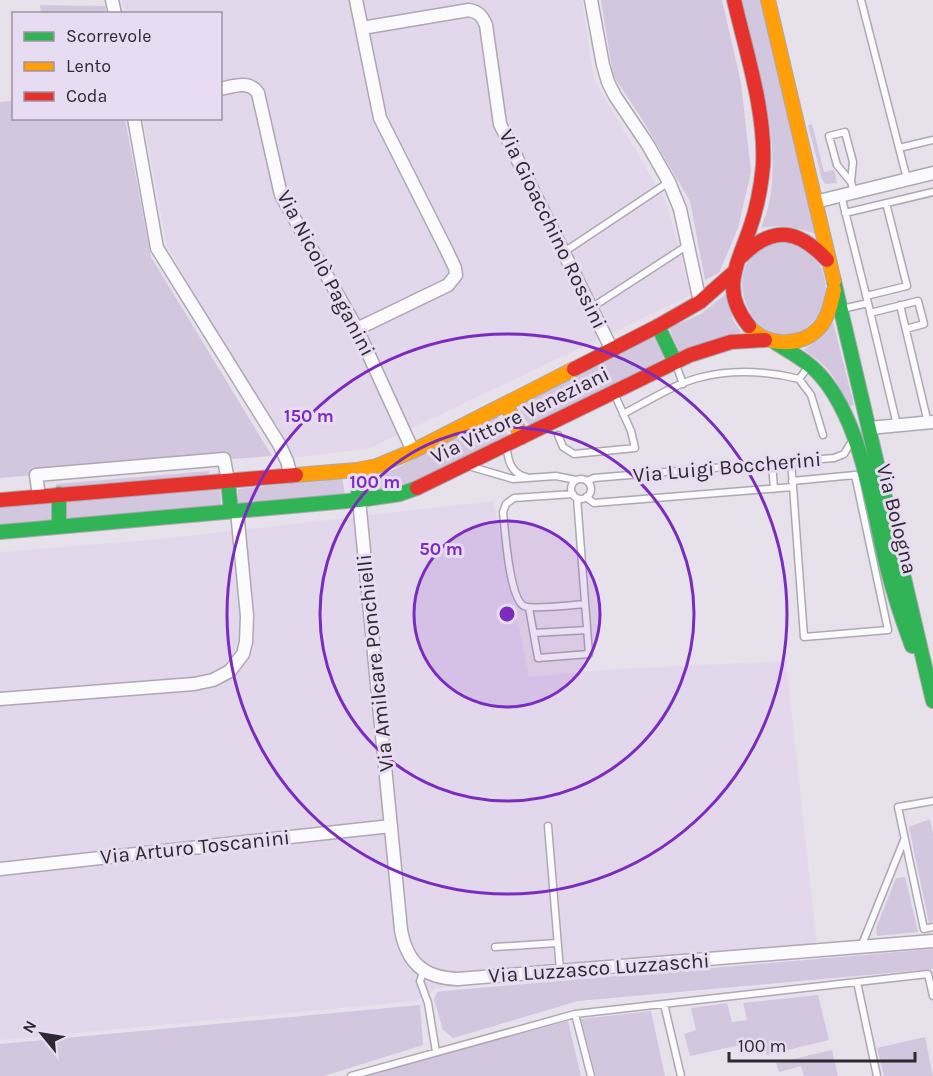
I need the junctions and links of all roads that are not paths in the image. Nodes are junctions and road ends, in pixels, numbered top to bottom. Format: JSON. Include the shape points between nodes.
{"nodes":[{"id":1,"x":356,"y":0,"type":"edge"},
{"id":2,"x":591,"y":0,"type":"edge"},
{"id":3,"x":734,"y":0,"type":"edge"},
{"id":4,"x":768,"y":0,"type":"edge"},
{"id":5,"x":861,"y":0,"type":"edge"},
{"id":6,"x":362,"y":28,"type":"junction"},
{"id":7,"x":222,"y":89,"type":"edge"},
{"id":8,"x":134,"y":120,"type":"edge"},
{"id":9,"x":933,"y":140,"type":"edge"},
{"id":10,"x":899,"y":148,"type":"junction"},
{"id":11,"x":933,"y":173,"type":"edge"},
{"id":12,"x":907,"y":179,"type":"junction"},
{"id":13,"x":669,"y":182,"type":"junction"},
{"id":14,"x":848,"y":190,"type":"junction"},
{"id":15,"x":933,"y":192,"type":"edge"},
{"id":16,"x":815,"y":202,"type":"junction"},
{"id":17,"x":886,"y":203,"type":"junction"},
{"id":18,"x":846,"y":213,"type":"junction"},
{"id":19,"x":688,"y":245,"type":"junction"},
{"id":20,"x":564,"y":252,"type":"junction"},
{"id":21,"x":830,"y":263,"type":"junction"},
{"id":22,"x":735,"y":268,"type":"junction"},
{"id":23,"x":835,"y":280,"type":"junction"},
{"id":24,"x":867,"y":300,"type":"junction"},
{"id":25,"x":700,"y":302,"type":"junction"},
{"id":26,"x":900,"y":305,"type":"junction"},
{"id":27,"x":591,"y":308,"type":"junction"},
{"id":28,"x":842,"y":309,"type":"junction"},
{"id":29,"x":870,"y":313,"type":"junction"},
{"id":30,"x":658,"y":326,"type":"junction"},
{"id":31,"x":357,"y":329,"type":"junction"},
{"id":32,"x":906,"y":329,"type":"junction"},
{"id":33,"x":770,"y":341,"type":"junction"},
{"id":34,"x":612,"y":350,"type":"junction"},
{"id":35,"x":675,"y":362,"type":"junction"},
{"id":36,"x":810,"y":365,"type":"junction"},
{"id":37,"x":799,"y":380,"type":"junction"},
{"id":38,"x":683,"y":384,"type":"junction"},
{"id":39,"x":613,"y":392,"type":"junction"},
{"id":40,"x":506,"y":404,"type":"junction"},
{"id":41,"x":842,"y":411,"type":"junction"},
{"id":42,"x":623,"y":414,"type":"junction"},
{"id":43,"x":931,"y":422,"type":"edge"},
{"id":44,"x":897,"y":426,"type":"junction"},
{"id":45,"x":869,"y":428,"type":"junction"},
{"id":46,"x":853,"y":434,"type":"junction"},
{"id":47,"x":558,"y":435,"type":"dead end"},
{"id":48,"x":823,"y":435,"type":"dead end"},
{"id":49,"x":522,"y":437,"type":"junction"},
{"id":50,"x":507,"y":445,"type":"junction"},
{"id":51,"x":413,"y":451,"type":"junction"},
{"id":52,"x":791,"y":461,"type":"junction"},
{"id":53,"x":771,"y":463,"type":"junction"},
{"id":54,"x":465,"y":465,"type":"junction"},
{"id":55,"x":356,"y":470,"type":"junction"},
{"id":56,"x":291,"y":476,"type":"junction"},
{"id":57,"x":533,"y":478,"type":"junction"},
{"id":58,"x":576,"y":480,"type":"junction"},
{"id":59,"x":228,"y":481,"type":"junction"},
{"id":60,"x":587,"y":481,"type":"junction"},
{"id":61,"x":792,"y":484,"type":"junction"},
{"id":62,"x":774,"y":489,"type":"junction"},
{"id":63,"x":59,"y":494,"type":"junction"},
{"id":64,"x":39,"y":496,"type":"junction"},
{"id":65,"x":575,"y":496,"type":"junction"},
{"id":66,"x":586,"y":497,"type":"junction"},
{"id":67,"x":0,"y":500,"type":"edge"},
{"id":68,"x":359,"y":500,"type":"junction"},
{"id":69,"x":234,"y":511,"type":"junction"},
{"id":70,"x":59,"y":526,"type":"junction"},
{"id":71,"x":0,"y":532,"type":"edge"},
{"id":72,"x":585,"y":604,"type":"junction"},
{"id":73,"x":529,"y":608,"type":"junction"},
{"id":74,"x":587,"y":630,"type":"junction"},
{"id":75,"x":534,"y":633,"type":"junction"},
{"id":76,"x":926,"y":670,"type":"junction"},
{"id":77,"x":0,"y":699,"type":"edge"},
{"id":78,"x":933,"y":701,"type":"edge"},
{"id":79,"x":933,"y":801,"type":"edge"},
{"id":80,"x":391,"y":826,"type":"junction"},
{"id":81,"x":548,"y":826,"type":"dead end"},
{"id":82,"x":904,"y":838,"type":"junction"},
{"id":83,"x":0,"y":869,"type":"edge"},
{"id":84,"x":933,"y":927,"type":"edge"},
{"id":85,"x":932,"y":942,"type":"edge"},
{"id":86,"x":557,"y":943,"type":"junction"},
{"id":87,"x":495,"y":947,"type":"dead end"},
{"id":88,"x":861,"y":948,"type":"junction"},
{"id":89,"x":424,"y":970,"type":"junction"},
{"id":90,"x":560,"y":971,"type":"junction"},
{"id":91,"x":857,"y":982,"type":"junction"},
{"id":92,"x":933,"y":996,"type":"edge"},
{"id":93,"x":664,"y":1004,"type":"junction"},
{"id":94,"x":575,"y":1014,"type":"junction"},
{"id":95,"x":436,"y":1052,"type":"junction"},
{"id":96,"x":351,"y":1076,"type":"edge"},
{"id":97,"x":591,"y":1076,"type":"edge"},
{"id":98,"x":681,"y":1076,"type":"edge"},
{"id":99,"x":877,"y":1076,"type":"edge"}],
"edges":[{"from":1,"to":6,"type":"street"},
{"from":2,"to":13,"type":"street","via":[[608,82]]},
{"from":3,"to":22,"type":"main road","name":"Via Bologna","via":[[762,124],[764,157],[759,193]]},
{"from":4,"to":16,"type":"main road","name":"Via Bologna"},
{"from":5,"to":10,"type":"lane"},
{"from":6,"to":20,"type":"street","name":"Via Gioacchino Rossini","via":[[469,10],[483,17],[501,124]]},
{"from":6,"to":31,"type":"street","via":[[380,118],[456,275],[448,285]]},
{"from":7,"to":31,"type":"street","name":"Via Nicolò Paganini","via":[[248,85],[258,93],[281,195]]},
{"from":8,"to":56,"type":"street","via":[[157,248],[279,444]]},
{"from":9,"to":10,"type":"lane"},
{"from":10,"to":12,"type":"lane"},
{"from":11,"to":12,"type":"street"},
{"from":12,"to":14,"type":"street"},
{"from":13,"to":19,"type":"street"},
{"from":13,"to":20,"type":"lane"},
{"from":14,"to":14,"type":"lane","via":[[853,162],[845,132],[829,136]]},
{"from":14,"to":16,"type":"street"},
{"from":14,"to":18,"type":"lane"},
{"from":15,"to":17,"type":"lane"},
{"from":16,"to":21,"type":"main road","name":"Via Bologna"},
{"from":17,"to":18,"type":"lane"},
{"from":17,"to":24,"type":"lane","via":[[907,286]]},
{"from":18,"to":24,"type":"lane"},
{"from":19,"to":25,"type":"street"},
{"from":19,"to":27,"type":"lane"},
{"from":20,"to":27,"type":"street","name":"Via Gioacchino Rossini"},
{"from":21,"to":22,"type":"main road","name":"Via Bologna","via":[[806,240],[784,233],[762,238]]},
{"from":21,"to":23,"type":"main road","name":"Via Bologna"},
{"from":22,"to":25,"type":"main road","name":"Via Vittore Veneziani"},
{"from":22,"to":33,"type":"main road","name":"Via Bologna","via":[[732,290],[742,319],[751,330]]},
{"from":23,"to":28,"type":"main road","name":"Via Bologna"},
{"from":23,"to":33,"type":"main road","name":"Via Bologna","via":[[832,307],[821,326],[790,343]]},
{"from":24,"to":28,"type":"lane"},
{"from":24,"to":29,"type":"lane"},
{"from":25,"to":30,"type":"main road","name":"Via Vittore Veneziani"},
{"from":26,"to":29,"type":"lane"},
{"from":26,"to":32,"type":"lane"},
{"from":26,"to":32,"type":"lane","via":[[918,301],[924,324]]},
{"from":27,"to":34,"type":"street","name":"Via Gioacchino Rossini"},
{"from":28,"to":45,"type":"main road","name":"Via Bologna"},
{"from":29,"to":44,"type":"lane"},
{"from":30,"to":34,"type":"main road","name":"Via Vittore Veneziani"},
{"from":30,"to":35,"type":"main road"},
{"from":31,"to":51,"type":"street","name":"Via Nicolò Paganini"},
{"from":32,"to":43,"type":"lane"},
{"from":33,"to":35,"type":"main road","name":"Via Vittore Veneziani","via":[[731,342]]},
{"from":33,"to":36,"type":"main road","name":"Via Bologna"},
{"from":34,"to":40,"type":"main road","name":"Via Vittore Veneziani"},
{"from":35,"to":38,"type":"lane"},
{"from":35,"to":39,"type":"main road","name":"Via Vittore Veneziani"},
{"from":36,"to":37,"type":"lane"},
{"from":36,"to":41,"type":"main road","name":"Via Bologna","via":[[829,387]]},
{"from":37,"to":38,"type":"lane","via":[[766,373],[731,373]]},
{"from":37,"to":48,"type":"lane","via":[[811,395]]},
{"from":38,"to":42,"type":"lane"},
{"from":39,"to":42,"type":"lane"},
{"from":39,"to":49,"type":"main road","name":"Via Vittore Veneziani"},
{"from":40,"to":49,"type":"main road"},
{"from":40,"to":51,"type":"main road","name":"Via Vittore Veneziani"},
{"from":41,"to":45,"type":"main road","name":"Via Bologna","via":[[856,424]]},
{"from":41,"to":46,"type":"main road","name":"Via Bologna"},
{"from":42,"to":47,"type":"lane","via":[[635,448],[574,454],[563,447]]},
{"from":43,"to":44,"type":"street"},
{"from":44,"to":45,"type":"street"},
{"from":45,"to":76,"type":"main road","name":"Via Bologna"},
{"from":46,"to":52,"type":"lane","name":"Via Luigi Boccherini","via":[[847,450],[839,456]]},
{"from":46,"to":76,"type":"main road","name":"Via Bologna","via":[[898,611]]},
{"from":49,"to":50,"type":"main road","name":"Via Vittore Veneziani"},
{"from":50,"to":54,"type":"main road","name":"Via Vittore Veneziani"},
{"from":50,"to":57,"type":"lane","via":[[515,472]]},
{"from":51,"to":55,"type":"main road","name":"Via Vittore Veneziani"},
{"from":52,"to":53,"type":"lane","name":"Via Luigi Boccherini"},
{"from":52,"to":61,"type":"lane"},
{"from":53,"to":60,"type":"lane","name":"Via Luigi Boccherini"},
{"from":53,"to":62,"type":"lane"},
{"from":54,"to":57,"type":"lane","name":"Via Luigi Boccherini","via":[[506,478]]},
{"from":54,"to":68,"type":"main road","name":"Via Vittore Veneziani","via":[[416,489]]},
{"from":55,"to":56,"type":"main road","name":"Via Vittore Veneziani"},
{"from":55,"to":68,"type":"main road"},
{"from":56,"to":59,"type":"main road","name":"Via Vittore Veneziani"},
{"from":57,"to":58,"type":"lane","name":"Via Luigi Boccherini","via":[[562,476]]},
{"from":58,"to":60,"type":"lane","name":"Via Luigi Boccherini"},
{"from":58,"to":65,"type":"lane","via":[[571,486]]},
{"from":59,"to":63,"type":"main road","name":"Via Vittore Veneziani"},
{"from":59,"to":64,"type":"street","via":[[224,459],[36,475]]},
{"from":59,"to":69,"type":"main road"},
{"from":60,"to":66,"type":"lane","via":[[591,489]]},
{"from":61,"to":61,"type":"lane","name":"Via Luigi Boccherini","via":[[855,476],[888,630],[804,637]]},
{"from":61,"to":62,"type":"lane","name":"Via Luigi Boccherini"},
{"from":62,"to":66,"type":"lane","name":"Via Luigi Boccherini","via":[[594,503]]},
{"from":63,"to":64,"type":"main road","name":"Via Vittore Veneziani"},
{"from":63,"to":70,"type":"main road"},
{"from":64,"to":67,"type":"main road","name":"Via Vittore Veneziani"},
{"from":65,"to":66,"type":"lane","name":"Via Luigi Boccherini"},
{"from":65,"to":72,"type":"lane"},
{"from":65,"to":73,"type":"lane","name":"Via Luigi Boccherini","via":[[514,498],[504,507],[513,588],[518,601]]},
{"from":68,"to":69,"type":"main road","name":"Via Vittore Veneziani"},
{"from":68,"to":80,"type":"street","name":"Via Amilcare Ponchielli"},
{"from":69,"to":70,"type":"main road","name":"Via Vittore Veneziani"},
{"from":69,"to":77,"type":"street","via":[[248,631],[243,654],[230,671],[194,684]]},
{"from":70,"to":71,"type":"main road","name":"Via Vittore Veneziani"},
{"from":72,"to":73,"type":"lane"},
{"from":72,"to":74,"type":"lane"},
{"from":73,"to":75,"type":"lane"},
{"from":74,"to":75,"type":"lane"},
{"from":74,"to":75,"type":"lane","via":[[589,654],[538,658]]},
{"from":76,"to":78,"type":"main road","name":"Via Bologna"},
{"from":79,"to":82,"type":"lane","via":[[898,807]]},
{"from":80,"to":83,"type":"street","name":"Via Arturo Toscanini"},
{"from":80,"to":89,"type":"street","via":[[404,945]]},
{"from":81,"to":86,"type":"lane"},
{"from":82,"to":84,"type":"lane","via":[[924,929]]},
{"from":82,"to":88,"type":"lane"},
{"from":85,"to":88,"type":"street","name":"Via Luzzasco Luzzaschi"},
{"from":86,"to":87,"type":"lane"},
{"from":86,"to":90,"type":"lane"},
{"from":88,"to":90,"type":"street","name":"Via Luzzasco Luzzaschi"},
{"from":89,"to":90,"type":"street","name":"Via Luzzasco Luzzaschi","via":[[433,976],[458,979]]},
{"from":89,"to":95,"type":"lane","via":[[420,981]]},
{"from":91,"to":92,"type":"lane","via":[[928,974]]},
{"from":91,"to":93,"type":"lane"},
{"from":91,"to":99,"type":"lane"},
{"from":93,"to":94,"type":"lane"},
{"from":93,"to":98,"type":"lane"},
{"from":94,"to":95,"type":"lane"},
{"from":94,"to":97,"type":"lane"},
{"from":95,"to":96,"type":"lane"}]}
